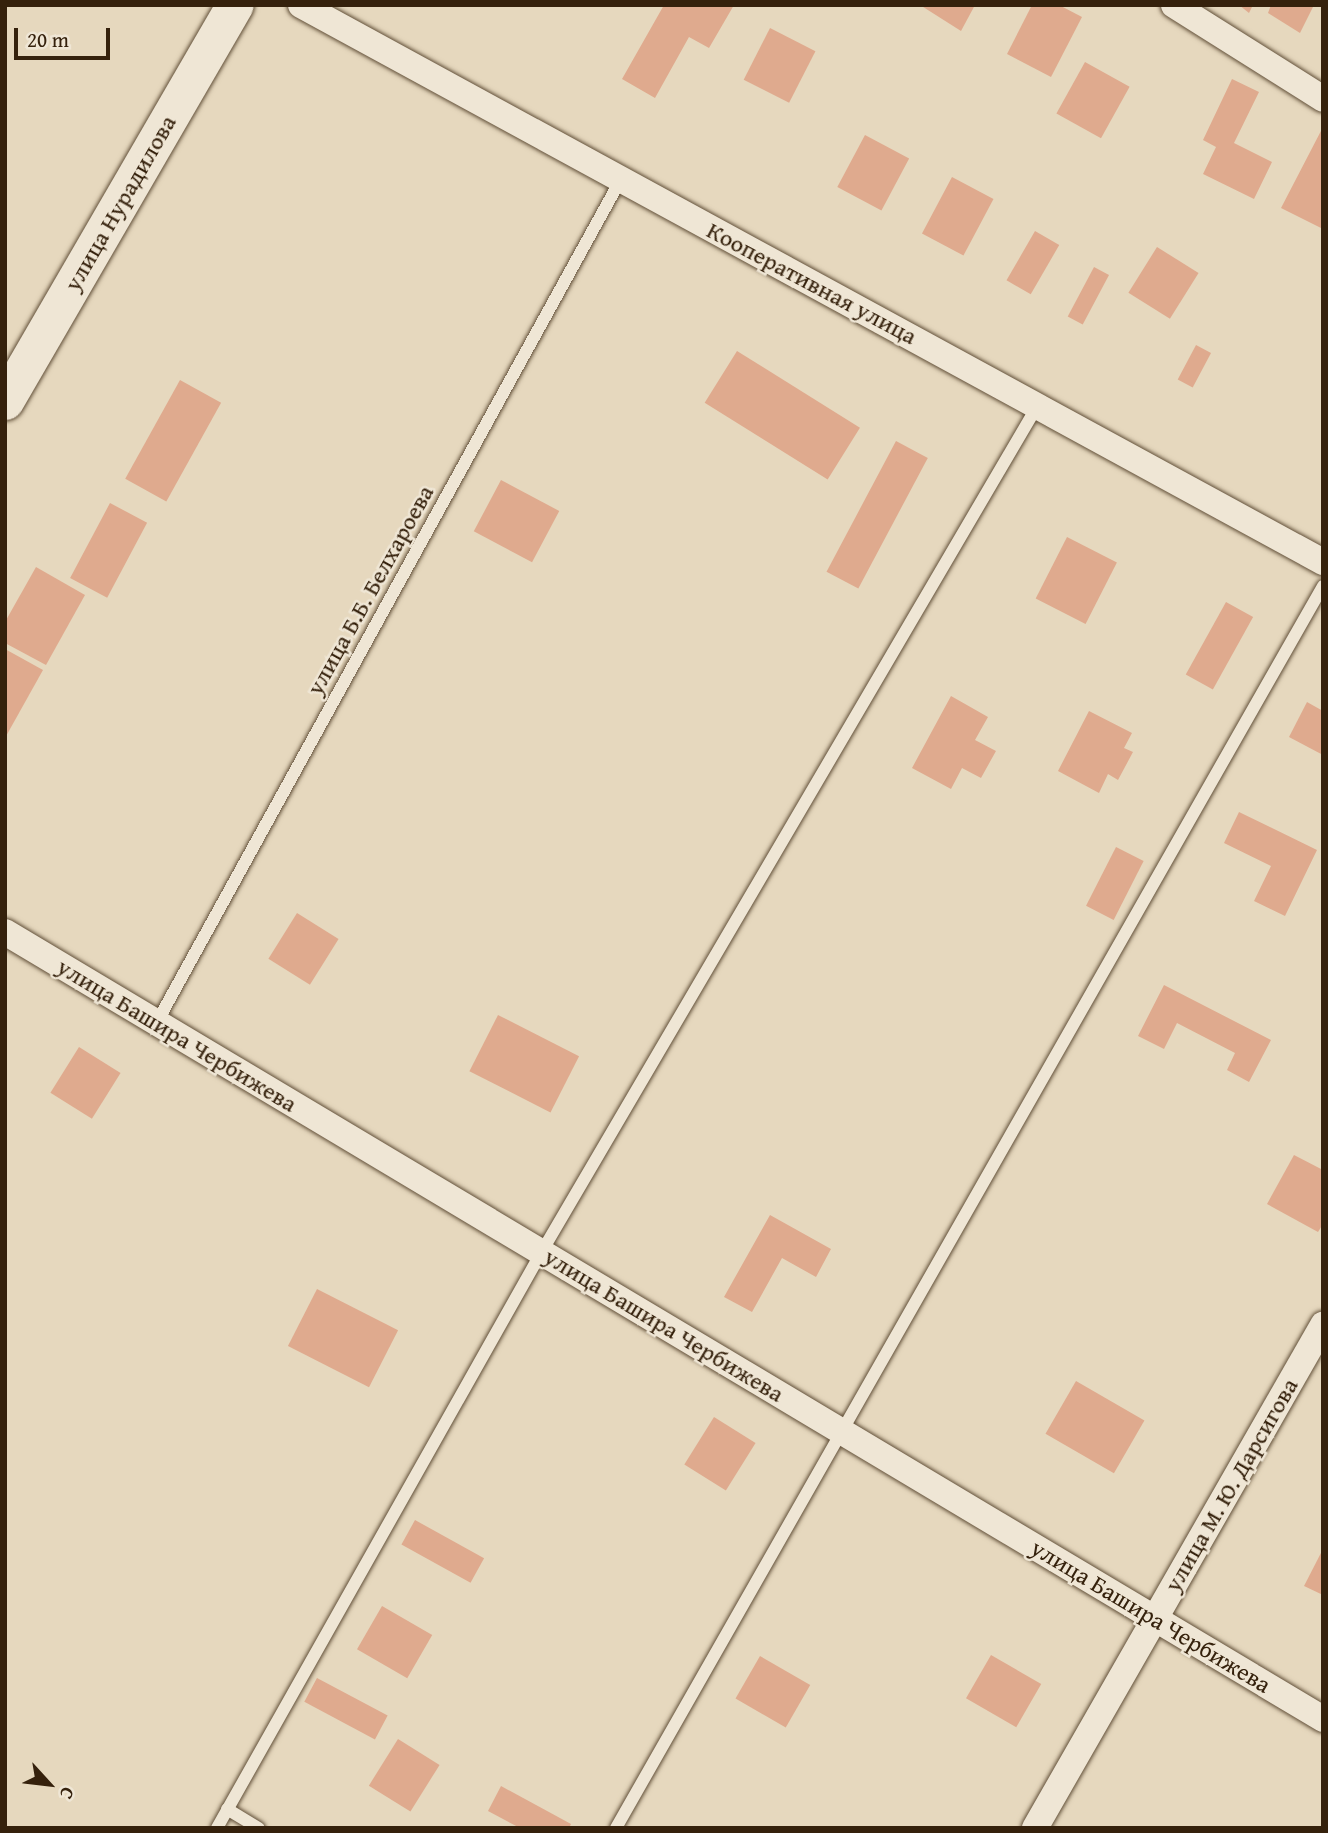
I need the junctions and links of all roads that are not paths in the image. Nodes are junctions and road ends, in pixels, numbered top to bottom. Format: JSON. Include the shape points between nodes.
{"nodes":[{"id":1,"x":235,"y":5,"type":"edge"},
{"id":2,"x":300,"y":5,"type":"edge"},
{"id":3,"x":1174,"y":5,"type":"edge"},
{"id":4,"x":1323,"y":99,"type":"edge"},
{"id":5,"x":621,"y":179,"type":"junction"},
{"id":6,"x":5,"y":401,"type":"edge"},
{"id":7,"x":1038,"y":405,"type":"junction"},
{"id":8,"x":1323,"y":562,"type":"edge"},
{"id":9,"x":1323,"y":586,"type":"edge"},
{"id":10,"x":5,"y":932,"type":"edge"},
{"id":11,"x":157,"y":1022,"type":"junction"},
{"id":12,"x":541,"y":1253,"type":"junction"},
{"id":13,"x":1323,"y":1325,"type":"edge"},
{"id":14,"x":842,"y":1430,"type":"junction"},
{"id":15,"x":1154,"y":1619,"type":"junction"},
{"id":16,"x":1323,"y":1719,"type":"edge"},
{"id":17,"x":228,"y":1809,"type":"junction"},
{"id":18,"x":217,"y":1828,"type":"edge"},
{"id":19,"x":259,"y":1828,"type":"edge"},
{"id":20,"x":616,"y":1828,"type":"edge"},
{"id":21,"x":1035,"y":1828,"type":"edge"}],
"edges":[{"from":1,"to":6,"type":"street","name":"улица Нурадилова"},
{"from":2,"to":5,"type":"street","name":"Кооперативная улица"},
{"from":3,"to":4,"type":"street"},
{"from":5,"to":7,"type":"street","name":"Кооперативная улица"},
{"from":5,"to":11,"type":"lane","name":"улица Б.Б. Белхароева"},
{"from":7,"to":8,"type":"street","name":"Кооперативная улица"},
{"from":7,"to":12,"type":"lane"},
{"from":9,"to":14,"type":"lane"},
{"from":10,"to":11,"type":"street","name":"улица Башира Чербижева"},
{"from":11,"to":12,"type":"street","name":"улица Башира Чербижева"},
{"from":12,"to":14,"type":"street","name":"улица Башира Чербижева"},
{"from":12,"to":17,"type":"lane"},
{"from":13,"to":15,"type":"street","name":"улица М. Ю. Дарсигова"},
{"from":14,"to":15,"type":"street","name":"улица Башира Чербижева"},
{"from":14,"to":20,"type":"lane"},
{"from":15,"to":16,"type":"street","name":"улица Башира Чербижева"},
{"from":15,"to":21,"type":"street","name":"улица М. Ю. Дарсигова"},
{"from":17,"to":18,"type":"lane"},
{"from":17,"to":19,"type":"lane"}]}
